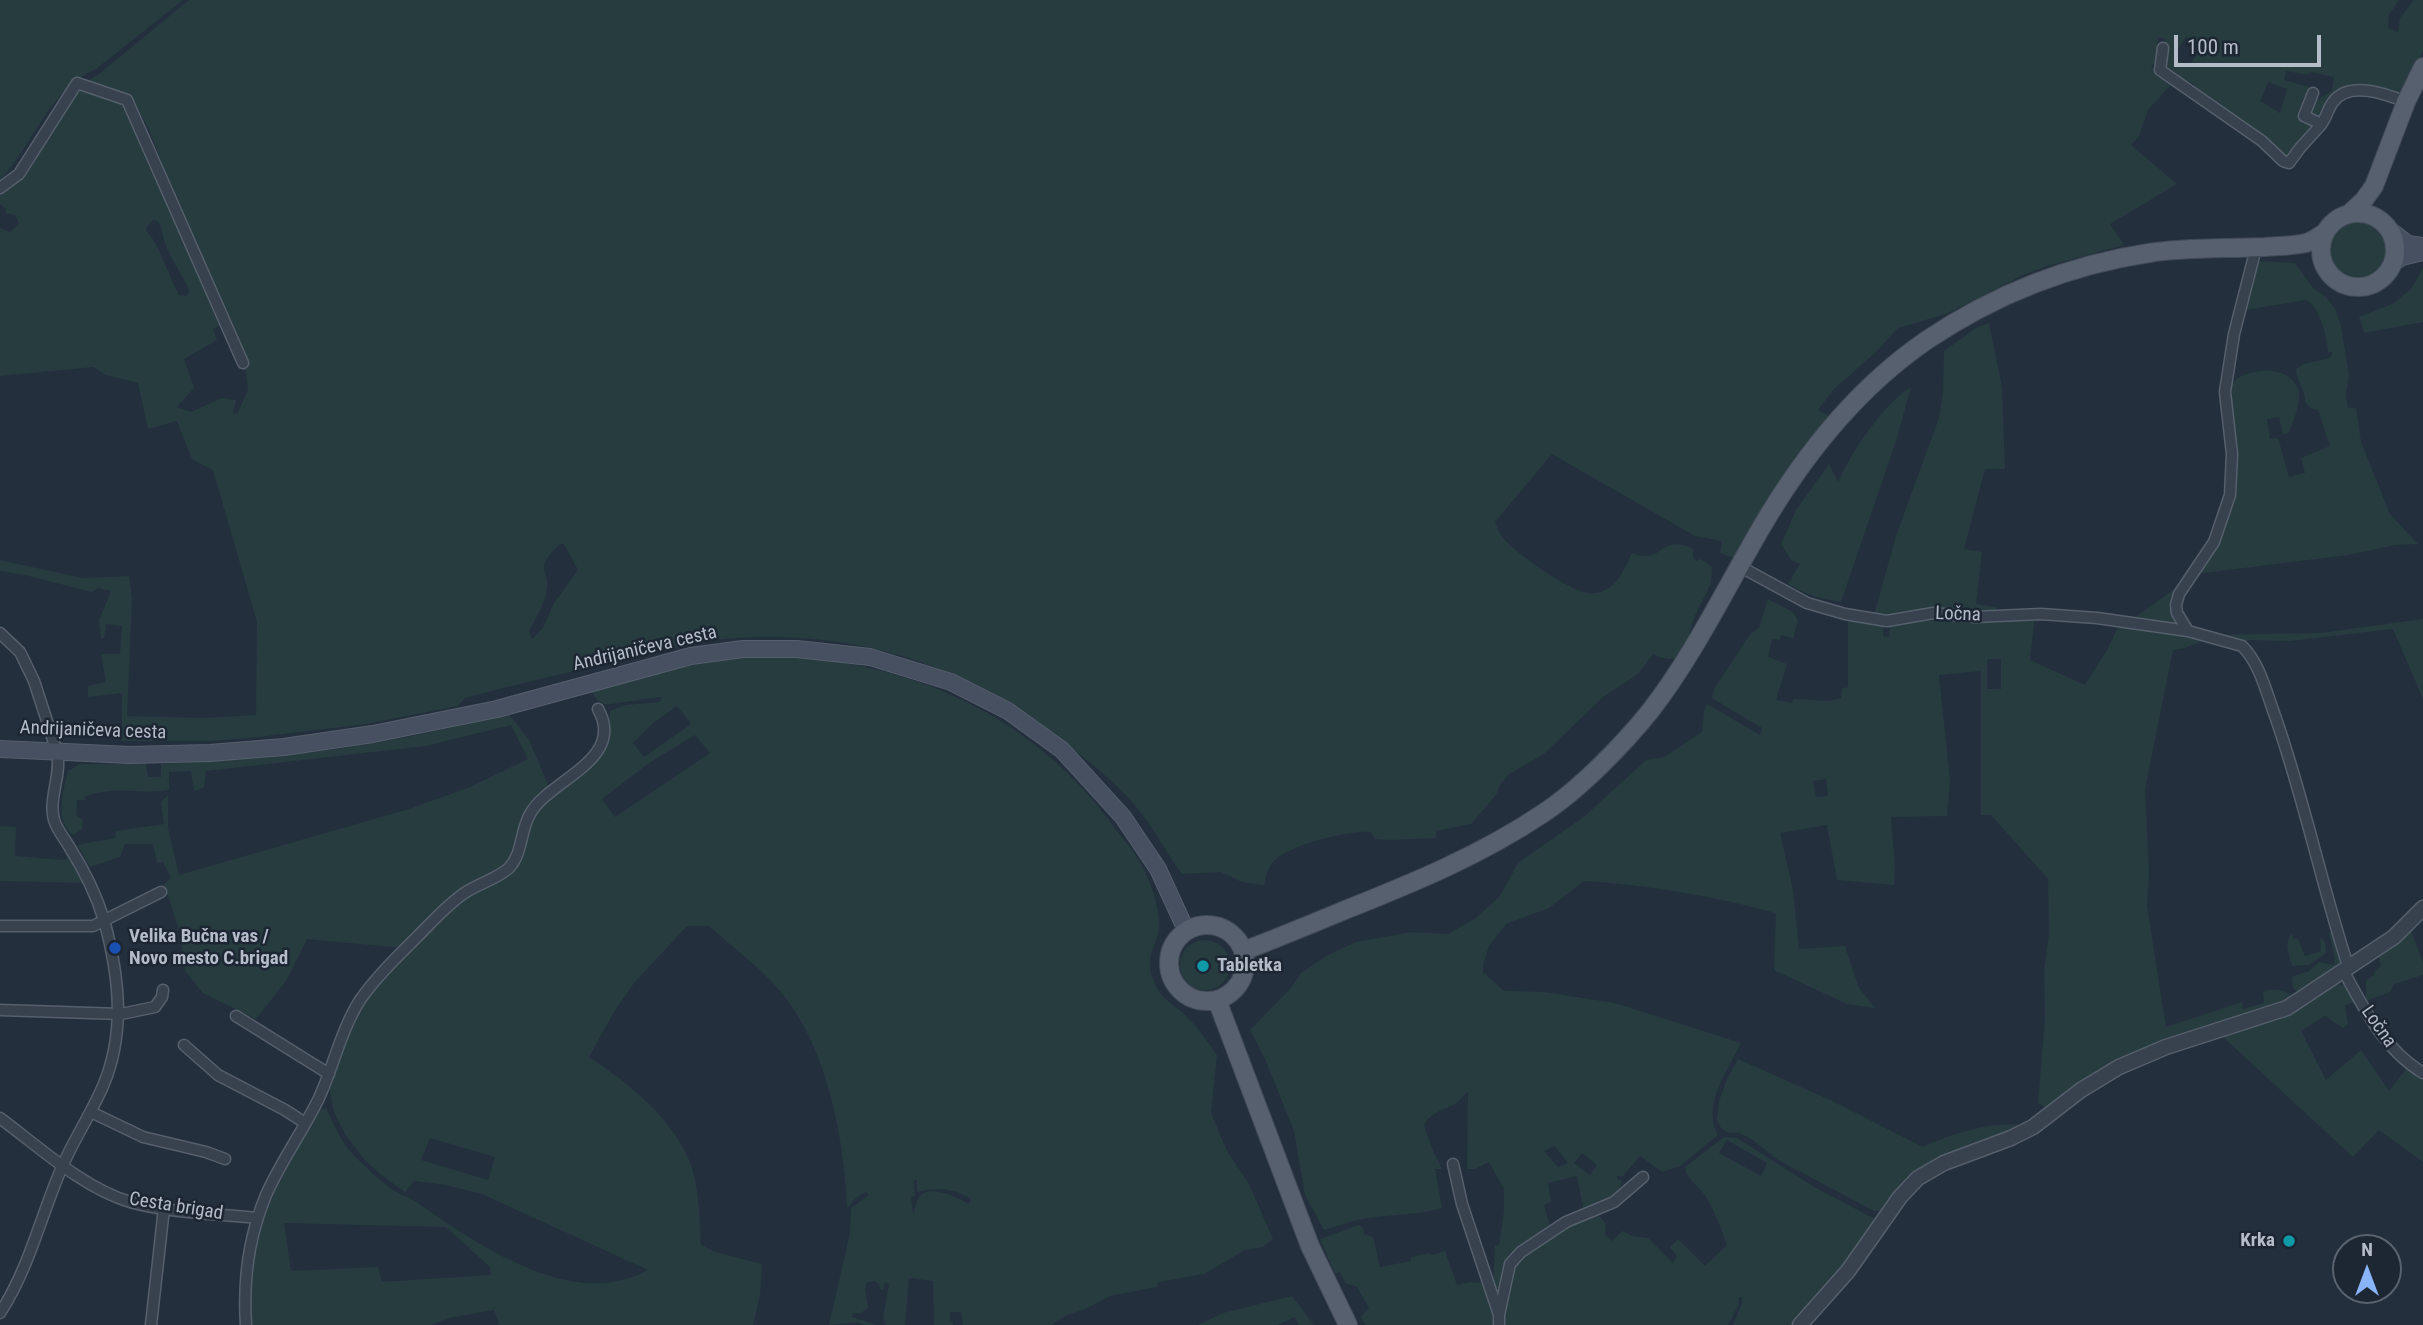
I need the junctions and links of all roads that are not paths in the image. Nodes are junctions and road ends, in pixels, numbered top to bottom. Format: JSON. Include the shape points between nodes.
{"nodes":[{"id":1,"x":2163,"y":48,"type":"dead end"},
{"id":2,"x":2423,"y":67,"type":"edge"},
{"id":3,"x":2313,"y":93,"type":"dead end"},
{"id":4,"x":2406,"y":102,"type":"junction"},
{"id":5,"x":2319,"y":127,"type":"junction"},
{"id":6,"x":2374,"y":186,"type":"junction"},
{"id":7,"x":0,"y":188,"type":"edge"},
{"id":8,"x":2350,"y":213,"type":"junction"},
{"id":9,"x":2386,"y":226,"type":"junction"},
{"id":10,"x":2324,"y":233,"type":"junction"},
{"id":11,"x":2423,"y":246,"type":"edge"},
{"id":12,"x":2256,"y":252,"type":"junction"},
{"id":13,"x":2423,"y":252,"type":"edge"},
{"id":14,"x":2392,"y":264,"type":"junction"},
{"id":15,"x":2324,"y":268,"type":"junction"},
{"id":16,"x":243,"y":363,"type":"dead end"},
{"id":17,"x":1739,"y":566,"type":"junction"},
{"id":18,"x":2188,"y":631,"type":"junction"},
{"id":19,"x":0,"y":633,"type":"edge"},
{"id":20,"x":598,"y":709,"type":"dead end"},
{"id":21,"x":0,"y":749,"type":"edge"},
{"id":22,"x":57,"y":752,"type":"junction"},
{"id":23,"x":161,"y":892,"type":"dead end"},
{"id":24,"x":2423,"y":908,"type":"edge"},
{"id":25,"x":104,"y":922,"type":"junction"},
{"id":26,"x":0,"y":926,"type":"edge"},
{"id":27,"x":1186,"y":930,"type":"junction"},
{"id":28,"x":1243,"y":951,"type":"junction"},
{"id":29,"x":2347,"y":971,"type":"junction"},
{"id":30,"x":163,"y":990,"type":"dead end"},
{"id":31,"x":1217,"y":1000,"type":"junction"},
{"id":32,"x":0,"y":1010,"type":"edge"},
{"id":33,"x":118,"y":1014,"type":"junction"},
{"id":34,"x":236,"y":1016,"type":"dead end"},
{"id":35,"x":184,"y":1045,"type":"dead end"},
{"id":36,"x":2423,"y":1073,"type":"edge"},
{"id":37,"x":330,"y":1074,"type":"junction"},
{"id":38,"x":91,"y":1112,"type":"junction"},
{"id":39,"x":0,"y":1118,"type":"edge"},
{"id":40,"x":306,"y":1124,"type":"junction"},
{"id":41,"x":225,"y":1159,"type":"dead end"},
{"id":42,"x":63,"y":1164,"type":"junction"},
{"id":43,"x":1453,"y":1164,"type":"dead end"},
{"id":44,"x":1643,"y":1177,"type":"dead end"},
{"id":45,"x":164,"y":1208,"type":"junction"},
{"id":46,"x":257,"y":1218,"type":"junction"},
{"id":47,"x":0,"y":1313,"type":"edge"},
{"id":48,"x":1499,"y":1320,"type":"edge"},
{"id":49,"x":151,"y":1325,"type":"edge"},
{"id":50,"x":246,"y":1325,"type":"edge"},
{"id":51,"x":1348,"y":1325,"type":"edge"},
{"id":52,"x":1800,"y":1325,"type":"edge"}],
"edges":[{"from":1,"to":5,"type":"street","via":[[2160,70],[2262,141],[2283,161],[2289,163]]},
{"from":2,"to":4,"type":"main road"},
{"from":3,"to":5,"type":"street","via":[[2304,116]]},
{"from":4,"to":5,"type":"street","via":[[2364,90],[2342,93]]},
{"from":4,"to":6,"type":"main road"},
{"from":6,"to":8,"type":"main road"},
{"from":6,"to":9,"type":"main road","via":[[2374,200]]},
{"from":7,"to":16,"type":"street","via":[[19,174],[77,83],[127,100]]},
{"from":8,"to":9,"type":"main road","via":[[2361,213]]},
{"from":8,"to":10,"type":"main road","via":[[2339,217]]},
{"from":9,"to":11,"type":"main road","via":[[2407,244]]},
{"from":9,"to":14,"type":"main road","via":[[2394,241]]},
{"from":10,"to":12,"type":"main road","via":[[2305,243]]},
{"from":10,"to":15,"type":"main road","via":[[2320,244]]},
{"from":12,"to":15,"type":"main road","via":[[2299,251]]},
{"from":12,"to":17,"type":"main road","via":[[2185,248],[2107,261],[2015,290],[1965,316],[1889,369],[1827,431],[1792,478]]},
{"from":12,"to":18,"type":"street","via":[[2234,334],[2225,393],[2232,454],[2230,495],[2214,542],[2179,594],[2177,613]]},
{"from":13,"to":14,"type":"main road"},
{"from":14,"to":15,"type":"main road","via":[[2386,275],[2366,287],[2341,284]]},
{"from":17,"to":18,"type":"street","name":"Ločna","via":[[1807,603],[1887,621],[1933,613],[1975,617],[2041,614]]},
{"from":17,"to":28,"type":"main road","via":[[1700,638],[1652,709],[1601,764],[1544,813],[1482,850],[1405,886]]},
{"from":18,"to":29,"type":"street","name":"Ločna","via":[[2242,646],[2260,674],[2286,747]]},
{"from":19,"to":22,"type":"street","via":[[20,652],[34,681]]},
{"from":20,"to":37,"type":"street","via":[[605,730],[598,750],[537,804],[511,866],[462,894],[359,1001]]},
{"from":21,"to":22,"type":"main road","name":"Andrijaničeva cesta"},
{"from":22,"to":25,"type":"street","via":[[60,763],[53,817],[85,873]]},
{"from":22,"to":27,"type":"main road","name":"Andrijaničeva cesta","via":[[210,753],[335,740],[497,709],[691,656],[743,649],[870,657],[951,682],[1008,711],[1062,750],[1130,828],[1158,869]]},
{"from":23,"to":25,"type":"street"},
{"from":24,"to":29,"type":"street","via":[[2394,937]]},
{"from":25,"to":26,"type":"street","via":[[69,927]]},
{"from":25,"to":33,"type":"street","via":[[118,989]]},
{"from":27,"to":28,"type":"main road","via":[[1208,924],[1220,927],[1230,932]]},
{"from":27,"to":31,"type":"main road","via":[[1171,949],[1170,973],[1183,993],[1194,999]]},
{"from":28,"to":31,"type":"main road","via":[[1245,963],[1238,986]]},
{"from":29,"to":36,"type":"street","name":"Ločna","via":[[2370,1019],[2389,1045]]},
{"from":29,"to":52,"type":"street","via":[[2287,1008],[2119,1067],[2033,1127],[1918,1178],[1848,1271]]},
{"from":30,"to":33,"type":"street","via":[[155,1007]]},
{"from":31,"to":51,"type":"main road","via":[[1310,1246]]},
{"from":32,"to":33,"type":"street"},
{"from":33,"to":38,"type":"street","via":[[112,1062]]},
{"from":34,"to":37,"type":"street"},
{"from":35,"to":40,"type":"street","via":[[218,1074]]},
{"from":37,"to":40,"type":"street"},
{"from":38,"to":41,"type":"street","via":[[144,1137]]},
{"from":38,"to":42,"type":"street"},
{"from":39,"to":42,"type":"street","name":"Cesta brigad"},
{"from":40,"to":46,"type":"street"},
{"from":42,"to":45,"type":"street","name":"Cesta brigad","via":[[111,1195]]},
{"from":42,"to":47,"type":"street","via":[[22,1270]]},
{"from":43,"to":48,"type":"street"},
{"from":44,"to":48,"type":"street","via":[[1614,1202],[1566,1223],[1521,1252],[1510,1264]]},
{"from":45,"to":46,"type":"street","name":"Cesta brigad"},
{"from":45,"to":49,"type":"street"},
{"from":46,"to":50,"type":"street","via":[[244,1291]]}]}
